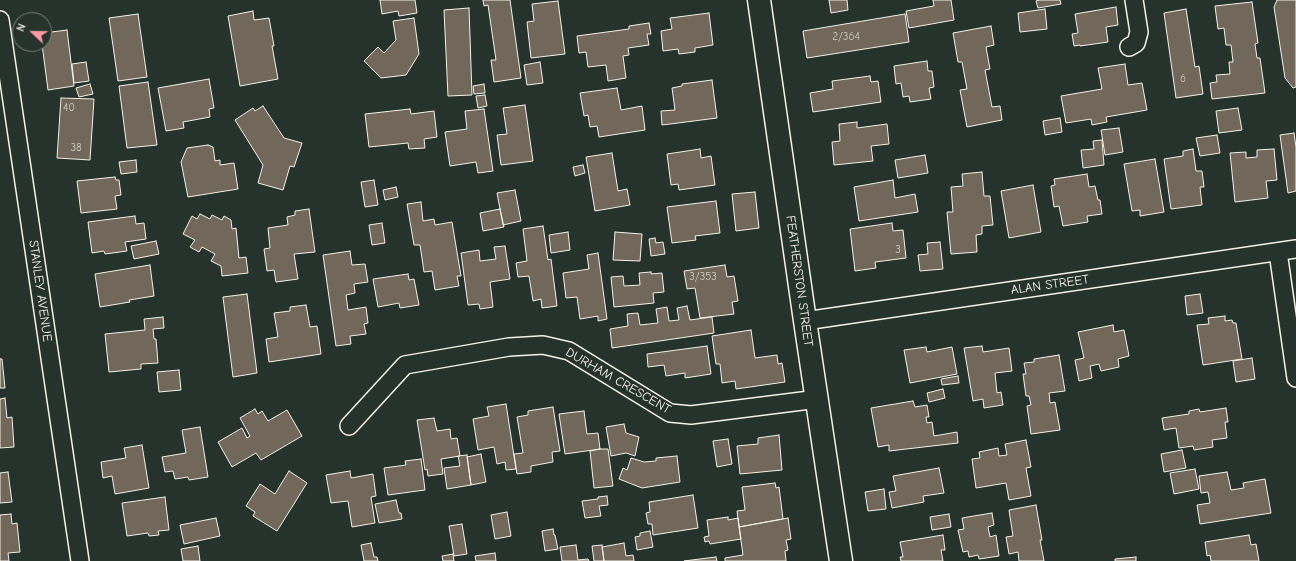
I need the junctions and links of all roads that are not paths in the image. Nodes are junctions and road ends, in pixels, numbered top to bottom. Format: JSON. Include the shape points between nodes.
{"nodes":[{"id":1,"x":760,"y":0,"type":"edge"},
{"id":2,"x":1134,"y":0,"type":"edge"},
{"id":3,"x":0,"y":20,"type":"edge"},
{"id":4,"x":1129,"y":47,"type":"dead end"},
{"id":5,"x":1296,"y":249,"type":"edge"},
{"id":6,"x":1278,"y":252,"type":"junction"},
{"id":7,"x":805,"y":321,"type":"junction"},
{"id":8,"x":1296,"y":378,"type":"edge"},
{"id":9,"x":818,"y":399,"type":"junction"},
{"id":10,"x":349,"y":426,"type":"dead end"},
{"id":11,"x":80,"y":561,"type":"edge"},
{"id":12,"x":841,"y":561,"type":"edge"}],
"edges":[{"from":1,"to":7,"type":"main road","name":"FEATHERSTON STREET"},
{"from":2,"to":4,"type":"street","via":[[1139,32],[1136,43]]},
{"from":3,"to":11,"type":"street","name":"STANLEY AVENUE"},
{"from":5,"to":6,"type":"street","name":"ALAN STREET"},
{"from":6,"to":7,"type":"street","name":"ALAN STREET"},
{"from":6,"to":8,"type":"street"},
{"from":7,"to":9,"type":"main road","name":"FEATHERSTON STREET"},
{"from":9,"to":10,"type":"street","name":"DURHAM CRESCENT","via":[[691,415],[670,413],[569,351],[543,345],[509,346],[405,365]]},
{"from":9,"to":12,"type":"main road","name":"FEATHERSTON STREET"}]}
